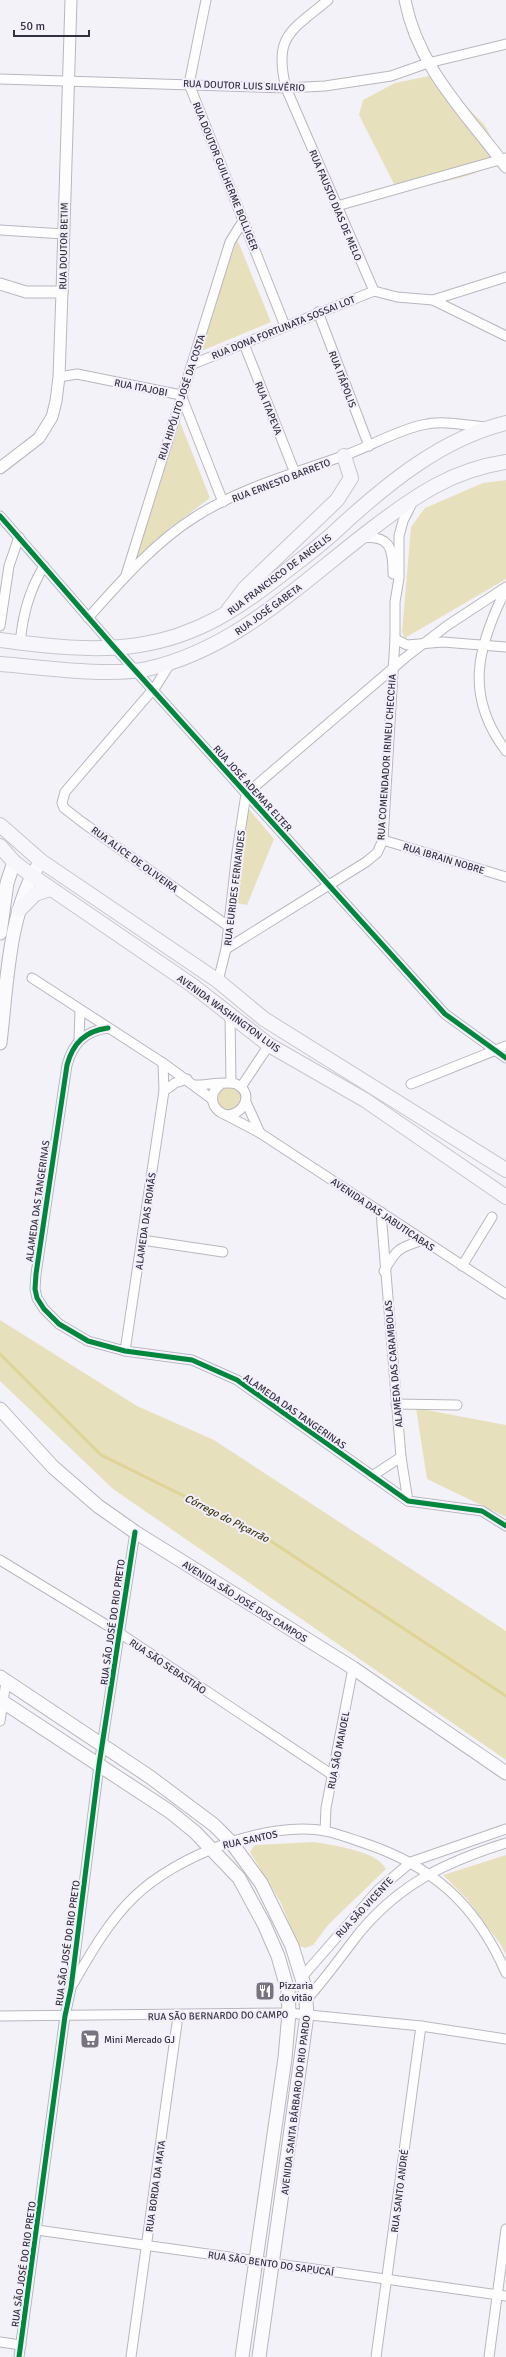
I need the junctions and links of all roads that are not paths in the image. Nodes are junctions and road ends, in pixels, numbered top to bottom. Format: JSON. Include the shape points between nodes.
{"nodes":[{"id":1,"x":71,"y":0,"type":"edge"},
{"id":2,"x":206,"y":0,"type":"edge"},
{"id":3,"x":328,"y":0,"type":"edge"},
{"id":4,"x":405,"y":0,"type":"edge"},
{"id":5,"x":506,"y":44,"type":"edge"},
{"id":6,"x":428,"y":63,"type":"junction"},
{"id":7,"x":0,"y":79,"type":"edge"},
{"id":8,"x":69,"y":81,"type":"junction"},
{"id":9,"x":189,"y":84,"type":"junction"},
{"id":10,"x":286,"y":88,"type":"junction"},
{"id":11,"x":504,"y":161,"type":"edge"},
{"id":12,"x":337,"y":206,"type":"junction"},
{"id":13,"x":243,"y":221,"type":"junction"},
{"id":14,"x":0,"y":230,"type":"edge"},
{"id":15,"x":64,"y":234,"type":"junction"},
{"id":16,"x":506,"y":277,"type":"edge"},
{"id":17,"x":0,"y":284,"type":"edge"},
{"id":18,"x":374,"y":291,"type":"junction"},
{"id":19,"x":62,"y":292,"type":"junction"},
{"id":20,"x":433,"y":300,"type":"junction"},
{"id":21,"x":318,"y":312,"type":"junction"},
{"id":22,"x":285,"y":326,"type":"junction"},
{"id":23,"x":506,"y":336,"type":"edge"},
{"id":24,"x":244,"y":344,"type":"junction"},
{"id":25,"x":193,"y":364,"type":"junction"},
{"id":26,"x":59,"y":377,"type":"junction"},
{"id":27,"x":181,"y":395,"type":"junction"},
{"id":28,"x":506,"y":423,"type":"edge"},
{"id":29,"x":487,"y":427,"type":"junction"},
{"id":30,"x":369,"y":446,"type":"junction"},
{"id":31,"x":344,"y":456,"type":"junction"},
{"id":32,"x":506,"y":462,"type":"edge"},
{"id":33,"x":0,"y":468,"type":"edge"},
{"id":34,"x":295,"y":473,"type":"junction"},
{"id":35,"x":415,"y":498,"type":"junction"},
{"id":36,"x":223,"y":502,"type":"junction"},
{"id":37,"x":0,"y":516,"type":"edge"},
{"id":38,"x":18,"y":537,"type":"junction"},
{"id":39,"x":359,"y":538,"type":"junction"},
{"id":40,"x":44,"y":566,"type":"junction"},
{"id":41,"x":126,"y":576,"type":"junction"},
{"id":42,"x":506,"y":588,"type":"edge"},
{"id":43,"x":395,"y":602,"type":"junction"},
{"id":44,"x":223,"y":617,"type":"junction"},
{"id":45,"x":88,"y":618,"type":"junction"},
{"id":46,"x":0,"y":626,"type":"edge"},
{"id":47,"x":395,"y":639,"type":"junction"},
{"id":48,"x":0,"y":640,"type":"edge"},
{"id":49,"x":426,"y":642,"type":"junction"},
{"id":50,"x":20,"y":643,"type":"junction"},
{"id":51,"x":485,"y":645,"type":"junction"},
{"id":52,"x":114,"y":647,"type":"junction"},
{"id":53,"x":506,"y":647,"type":"edge"},
{"id":54,"x":171,"y":662,"type":"junction"},
{"id":55,"x":0,"y":664,"type":"edge"},
{"id":56,"x":137,"y":671,"type":"junction"},
{"id":57,"x":392,"y":672,"type":"junction"},
{"id":58,"x":152,"y":690,"type":"junction"},
{"id":59,"x":506,"y":751,"type":"edge"},
{"id":60,"x":246,"y":794,"type":"junction"},
{"id":61,"x":0,"y":825,"type":"edge"},
{"id":62,"x":383,"y":840,"type":"junction"},
{"id":63,"x":0,"y":846,"type":"edge"},
{"id":64,"x":41,"y":861,"type":"junction"},
{"id":65,"x":14,"y":862,"type":"junction"},
{"id":66,"x":31,"y":875,"type":"junction"},
{"id":67,"x":506,"y":877,"type":"edge"},
{"id":68,"x":328,"y":886,"type":"junction"},
{"id":69,"x":50,"y":889,"type":"junction"},
{"id":70,"x":20,"y":910,"type":"junction"},
{"id":71,"x":228,"y":926,"type":"junction"},
{"id":72,"x":0,"y":933,"type":"edge"},
{"id":73,"x":226,"y":949,"type":"junction"},
{"id":74,"x":203,"y":972,"type":"junction"},
{"id":75,"x":32,"y":978,"type":"dead end"},
{"id":76,"x":218,"y":981,"type":"junction"},
{"id":77,"x":192,"y":986,"type":"junction"},
{"id":78,"x":80,"y":1011,"type":"junction"},
{"id":79,"x":230,"y":1016,"type":"junction"},
{"id":80,"x":264,"y":1019,"type":"junction"},
{"id":81,"x":108,"y":1028,"type":"junction"},
{"id":82,"x":79,"y":1040,"type":"junction"},
{"id":83,"x":0,"y":1043,"type":"edge"},
{"id":84,"x":269,"y":1044,"type":"junction"},
{"id":85,"x":506,"y":1046,"type":"edge"},
{"id":86,"x":495,"y":1050,"type":"junction"},
{"id":87,"x":506,"y":1058,"type":"edge"},
{"id":88,"x":163,"y":1062,"type":"junction"},
{"id":89,"x":187,"y":1079,"type":"junction"},
{"id":90,"x":231,"y":1082,"type":"junction"},
{"id":91,"x":411,"y":1084,"type":"dead end"},
{"id":92,"x":196,"y":1085,"type":"junction"},
{"id":93,"x":220,"y":1085,"type":"junction"},
{"id":94,"x":241,"y":1087,"type":"junction"},
{"id":95,"x":164,"y":1091,"type":"junction"},
{"id":96,"x":212,"y":1099,"type":"junction"},
{"id":97,"x":246,"y":1102,"type":"junction"},
{"id":98,"x":226,"y":1115,"type":"junction"},
{"id":99,"x":260,"y":1133,"type":"junction"},
{"id":100,"x":506,"y":1170,"type":"edge"},
{"id":101,"x":506,"y":1197,"type":"edge"},
{"id":102,"x":381,"y":1212,"type":"junction"},
{"id":103,"x":492,"y":1217,"type":"dead end"},
{"id":104,"x":142,"y":1240,"type":"junction"},
{"id":105,"x":423,"y":1240,"type":"junction"},
{"id":106,"x":223,"y":1252,"type":"dead end"},
{"id":107,"x":462,"y":1266,"type":"junction"},
{"id":108,"x":384,"y":1271,"type":"junction"},
{"id":109,"x":506,"y":1294,"type":"edge"},
{"id":110,"x":125,"y":1351,"type":"junction"},
{"id":111,"x":396,"y":1404,"type":"junction"},
{"id":112,"x":458,"y":1405,"type":"dead end"},
{"id":113,"x":0,"y":1409,"type":"edge"},
{"id":114,"x":400,"y":1457,"type":"junction"},
{"id":115,"x":372,"y":1476,"type":"junction"},
{"id":116,"x":408,"y":1501,"type":"junction"},
{"id":117,"x":506,"y":1526,"type":"edge"},
{"id":118,"x":134,"y":1532,"type":"junction"},
{"id":119,"x":0,"y":1560,"type":"edge"},
{"id":120,"x":118,"y":1632,"type":"junction"},
{"id":121,"x":353,"y":1668,"type":"junction"},
{"id":122,"x":3,"y":1679,"type":"edge"},
{"id":123,"x":1,"y":1701,"type":"edge"},
{"id":124,"x":0,"y":1721,"type":"edge"},
{"id":125,"x":103,"y":1746,"type":"junction"},
{"id":126,"x":99,"y":1766,"type":"junction"},
{"id":127,"x":506,"y":1774,"type":"edge"},
{"id":128,"x":334,"y":1776,"type":"junction"},
{"id":129,"x":506,"y":1829,"type":"edge"},
{"id":130,"x":325,"y":1831,"type":"junction"},
{"id":131,"x":231,"y":1842,"type":"junction"},
{"id":132,"x":506,"y":1843,"type":"edge"},
{"id":133,"x":212,"y":1847,"type":"junction"},
{"id":134,"x":410,"y":1862,"type":"junction"},
{"id":135,"x":429,"y":1873,"type":"junction"},
{"id":136,"x":506,"y":1972,"type":"edge"},
{"id":137,"x":302,"y":1977,"type":"junction"},
{"id":138,"x":71,"y":1988,"type":"junction"},
{"id":139,"x":307,"y":1999,"type":"junction"},
{"id":140,"x":289,"y":2013,"type":"junction"},
{"id":141,"x":307,"y":2015,"type":"junction"},
{"id":142,"x":0,"y":2016,"type":"edge"},
{"id":143,"x":65,"y":2016,"type":"junction"},
{"id":144,"x":178,"y":2016,"type":"junction"},
{"id":145,"x":421,"y":2026,"type":"junction"},
{"id":146,"x":506,"y":2039,"type":"edge"},
{"id":147,"x":506,"y":2229,"type":"edge"},
{"id":148,"x":36,"y":2230,"type":"junction"},
{"id":149,"x":147,"y":2245,"type":"junction"},
{"id":150,"x":256,"y":2261,"type":"junction"},
{"id":151,"x":273,"y":2264,"type":"junction"},
{"id":152,"x":388,"y":2281,"type":"junction"},
{"id":153,"x":502,"y":2295,"type":"edge"},
{"id":154,"x":0,"y":2342,"type":"edge"},
{"id":155,"x":21,"y":2345,"type":"junction"},
{"id":156,"x":19,"y":2357,"type":"edge"},
{"id":157,"x":132,"y":2357,"type":"edge"},
{"id":158,"x":242,"y":2357,"type":"edge"},
{"id":159,"x":259,"y":2357,"type":"edge"},
{"id":160,"x":376,"y":2357,"type":"edge"},
{"id":161,"x":489,"y":2357,"type":"edge"}],
"edges":[{"from":1,"to":8,"type":"street","name":"RUA DOUTOR BETIM"},
{"from":2,"to":9,"type":"street"},
{"from":3,"to":10,"type":"street","name":"RUA FAUSTO DIAS DE MELO","via":[[292,31],[284,43],[280,56]]},
{"from":4,"to":6,"type":"street","via":[[410,23]]},
{"from":5,"to":6,"type":"street","name":"RUA DOUTOR LUIS SILVÉRIO"},
{"from":6,"to":10,"type":"street","name":"RUA DOUTOR LUIS SILVÉRIO","via":[[391,76],[326,86]]},
{"from":6,"to":11,"type":"street","via":[[470,123]]},
{"from":7,"to":8,"type":"street","name":"RUA DOUTOR LUIS SILVÉRIO"},
{"from":8,"to":9,"type":"street","name":"RUA DOUTOR LUIS SILVÉRIO"},
{"from":8,"to":15,"type":"street","name":"RUA DOUTOR BETIM"},
{"from":9,"to":10,"type":"street","name":"RUA DOUTOR LUIS SILVÉRIO"},
{"from":9,"to":13,"type":"street","name":"RUA DOUTOR GUILHERME BOLLIGER"},
{"from":10,"to":12,"type":"street","name":"RUA FAUSTO DIAS DE MELO"},
{"from":11,"to":12,"type":"street"},
{"from":12,"to":18,"type":"street","name":"RUA FAUSTO DIAS DE MELO"},
{"from":13,"to":22,"type":"street","name":"RUA DOUTOR GUILHERME BOLLIGER"},
{"from":13,"to":25,"type":"street","name":"RUA HIPÓLITO JOSÉ DA COSTA","via":[[230,242]]},
{"from":14,"to":15,"type":"street"},
{"from":15,"to":19,"type":"street","name":"RUA DOUTOR BETIM"},
{"from":16,"to":20,"type":"street"},
{"from":17,"to":19,"type":"street","via":[[26,292]]},
{"from":18,"to":20,"type":"street","via":[[397,297]]},
{"from":18,"to":21,"type":"street","name":"RUA DONA FORTUNATA SOSSAI LOT"},
{"from":19,"to":26,"type":"street","name":"RUA DOUTOR BETIM"},
{"from":20,"to":23,"type":"street"},
{"from":21,"to":22,"type":"street","name":"RUA DONA FORTUNATA SOSSAI LOT"},
{"from":21,"to":30,"type":"street","name":"RUA ITÁPOLIS"},
{"from":22,"to":24,"type":"street","name":"RUA DONA FORTUNATA SOSSAI LOT"},
{"from":24,"to":25,"type":"street","name":"RUA DONA FORTUNATA SOSSAI LOT"},
{"from":24,"to":34,"type":"street","name":"RUA ITAPEVA"},
{"from":25,"to":27,"type":"street","name":"RUA HIPÓLITO JOSÉ DA COSTA"},
{"from":26,"to":27,"type":"street","name":"RUA ITAJOBI","via":[[77,374]]},
{"from":26,"to":33,"type":"street","name":"RUA DOUTOR BETIM","via":[[52,417],[47,428],[39,438]]},
{"from":27,"to":36,"type":"street","name":"RUA ITAJOBI"},
{"from":27,"to":41,"type":"street","name":"RUA HIPÓLITO JOSÉ DA COSTA"},
{"from":28,"to":29,"type":"main road","name":"RUA FRANCISCO DE ANGELIS"},
{"from":29,"to":30,"type":"street","name":"RUA ERNESTO BARRETO","via":[[434,423],[421,425]]},
{"from":29,"to":44,"type":"main road","name":"RUA FRANCISCO DE ANGELIS","via":[[428,458],[404,474],[364,505],[323,543],[250,600]]},
{"from":30,"to":31,"type":"street","name":"RUA ERNESTO BARRETO"},
{"from":31,"to":34,"type":"street","name":"RUA ERNESTO BARRETO"},
{"from":31,"to":44,"type":"main road","via":[[351,478],[338,500],[245,588]]},
{"from":32,"to":35,"type":"main road","name":"RUA JOSÉ GABETA","via":[[481,466],[445,479]]},
{"from":34,"to":36,"type":"street","name":"RUA ERNESTO BARRETO"},
{"from":35,"to":39,"type":"main road","name":"RUA JOSÉ GABETA"},
{"from":35,"to":43,"type":"street","name":"RUA COMENDADOR IRINEU CHECCHIA","via":[[403,521],[399,536],[399,578]]},
{"from":36,"to":41,"type":"street","name":"RUA ERNESTO BARRETO","via":[[195,517]]},
{"from":37,"to":38,"type":"street","name":"RUA JOSÉ ADEMAR ELTER"},
{"from":38,"to":40,"type":"street","name":"RUA JOSÉ ADEMAR ELTER"},
{"from":38,"to":46,"type":"street","via":[[9,566]]},
{"from":39,"to":43,"type":"street","name":"RUA COMENDADOR IRINEU CHECCHIA","via":[[380,538],[389,545],[393,558]]},
{"from":39,"to":54,"type":"main road","name":"RUA JOSÉ GABETA","via":[[292,592],[230,637]]},
{"from":40,"to":45,"type":"street","name":"RUA JOSÉ ADEMAR ELTER"},
{"from":40,"to":50,"type":"street","via":[[32,586],[24,612]]},
{"from":41,"to":45,"type":"street","name":"RUA ERNESTO BARRETO"},
{"from":42,"to":49,"type":"street"},
{"from":42,"to":51,"type":"street","via":[[491,619]]},
{"from":43,"to":47,"type":"street","name":"RUA COMENDADOR IRINEU CHECCHIA"},
{"from":44,"to":52,"type":"main road","name":"RUA FRANCISCO DE ANGELIS","via":[[188,633],[139,645]]},
{"from":45,"to":52,"type":"street","name":"RUA JOSÉ ADEMAR ELTER"},
{"from":47,"to":49,"type":"street","via":[[407,645]]},
{"from":47,"to":57,"type":"street","name":"RUA COMENDADOR IRINEU CHECCHIA"},
{"from":48,"to":50,"type":"main road","name":"RUA FRANCISCO DE ANGELIS"},
{"from":49,"to":51,"type":"street"},
{"from":49,"to":57,"type":"street"},
{"from":50,"to":52,"type":"main road","name":"RUA FRANCISCO DE ANGELIS"},
{"from":50,"to":55,"type":"main road","via":[[13,659]]},
{"from":51,"to":53,"type":"street"},
{"from":51,"to":59,"type":"street","via":[[478,670],[482,705],[490,728]]},
{"from":52,"to":56,"type":"street","name":"RUA JOSÉ ADEMAR ELTER"},
{"from":54,"to":56,"type":"main road","name":"RUA JOSÉ GABETA"},
{"from":54,"to":58,"type":"street","name":"RUA ALICE DE OLIVEIRA"},
{"from":55,"to":56,"type":"main road","name":"RUA JOSÉ GABETA","via":[[94,671]]},
{"from":56,"to":58,"type":"street","name":"RUA JOSÉ ADEMAR ELTER"},
{"from":57,"to":60,"type":"street"},
{"from":57,"to":62,"type":"street","name":"RUA COMENDADOR IRINEU CHECCHIA"},
{"from":58,"to":60,"type":"street","name":"RUA JOSÉ ADEMAR ELTER"},
{"from":58,"to":71,"type":"street","name":"RUA ALICE DE OLIVEIRA","via":[[62,797],[64,808]]},
{"from":60,"to":68,"type":"street","name":"RUA JOSÉ ADEMAR ELTER"},
{"from":60,"to":71,"type":"street","name":"RUA EURIDES FERNANDES"},
{"from":61,"to":64,"type":"main road","name":"AVENIDA WASHINGTON LUIS"},
{"from":62,"to":67,"type":"street","name":"RUA IBRAIN NOBRE"},
{"from":62,"to":68,"type":"street","name":"RUA COMENDADOR IRINEU CHECCHIA","via":[[373,857]]},
{"from":63,"to":65,"type":"main road","name":"AVENIDA WASHINGTON LUIS"},
{"from":64,"to":66,"type":"main road"},
{"from":64,"to":74,"type":"main road","name":"AVENIDA WASHINGTON LUIS"},
{"from":65,"to":66,"type":"main road","name":"AVENIDA WASHINGTON LUIS"},
{"from":65,"to":72,"type":"main road","via":[[7,883]]},
{"from":66,"to":69,"type":"main road","name":"AVENIDA WASHINGTON LUIS"},
{"from":66,"to":70,"type":"main road"},
{"from":68,"to":73,"type":"street","name":"RUA COMENDADOR IRINEU CHECCHIA"},
{"from":68,"to":86,"type":"street","name":"RUA JOSÉ ADEMAR ELTER","via":[[445,1014]]},
{"from":69,"to":70,"type":"main road","via":[[35,894]]},
{"from":69,"to":77,"type":"main road","name":"AVENIDA WASHINGTON LUIS"},
{"from":70,"to":83,"type":"main road","via":[[11,948]]},
{"from":71,"to":73,"type":"street","name":"RUA EURIDES FERNANDES"},
{"from":73,"to":76,"type":"street","name":"RUA EURIDES FERNANDES"},
{"from":74,"to":76,"type":"main road","name":"AVENIDA WASHINGTON LUIS"},
{"from":74,"to":77,"type":"main road","via":[[194,976]]},
{"from":75,"to":78,"type":"street"},
{"from":76,"to":80,"type":"main road","name":"AVENIDA WASHINGTON LUIS"},
{"from":77,"to":79,"type":"main road","name":"AVENIDA WASHINGTON LUIS"},
{"from":78,"to":81,"type":"street"},
{"from":78,"to":82,"type":"street","name":"ALAMEDA DAS TANGERINAS"},
{"from":79,"to":84,"type":"main road","name":"AVENIDA WASHINGTON LUIS"},
{"from":79,"to":90,"type":"street"},
{"from":80,"to":84,"type":"main road","via":[[273,1035]]},
{"from":80,"to":100,"type":"main road","name":"AVENIDA WASHINGTON LUIS"},
{"from":81,"to":82,"type":"street","via":[[92,1032]]},
{"from":81,"to":88,"type":"street"},
{"from":82,"to":110,"type":"street","name":"ALAMEDA DAS TANGERINAS","via":[[70,1052],[63,1081],[35,1289],[44,1309],[59,1324],[88,1341]]},
{"from":84,"to":94,"type":"street"},
{"from":84,"to":101,"type":"main road","name":"AVENIDA WASHINGTON LUIS","via":[[365,1100]]},
{"from":85,"to":86,"type":"street"},
{"from":86,"to":87,"type":"street","name":"RUA JOSÉ ADEMAR ELTER"},
{"from":86,"to":91,"type":"street"},
{"from":88,"to":89,"type":"street"},
{"from":88,"to":95,"type":"street","name":"ALAMEDA DAS ROMÃS"},
{"from":89,"to":92,"type":"street"},
{"from":89,"to":95,"type":"street","via":[[175,1083]]},
{"from":90,"to":93,"type":"street"},
{"from":90,"to":94,"type":"street"},
{"from":92,"to":93,"type":"street"},
{"from":92,"to":96,"type":"street"},
{"from":93,"to":96,"type":"street","via":[[214,1091]]},
{"from":94,"to":97,"type":"street"},
{"from":95,"to":104,"type":"street","name":"ALAMEDA DAS ROMÃS"},
{"from":96,"to":98,"type":"street","via":[[218,1111]]},
{"from":97,"to":98,"type":"street","via":[[239,1112]]},
{"from":97,"to":99,"type":"street"},
{"from":98,"to":99,"type":"street","name":"AVENIDA DAS JABUTICABAS"},
{"from":99,"to":102,"type":"street","name":"AVENIDA DAS JABUTICABAS"},
{"from":102,"to":105,"type":"street","name":"AVENIDA DAS JABUTICABAS"},
{"from":102,"to":108,"type":"street","name":"ALAMEDA DAS CARAMBOLAS"},
{"from":103,"to":107,"type":"street"},
{"from":104,"to":106,"type":"street"},
{"from":104,"to":110,"type":"street","name":"ALAMEDA DAS ROMÃS"},
{"from":105,"to":107,"type":"street","name":"AVENIDA DAS JABUTICABAS"},
{"from":105,"to":108,"type":"street","via":[[394,1253]]},
{"from":107,"to":109,"type":"street","name":"AVENIDA DAS JABUTICABAS"},
{"from":108,"to":111,"type":"street","name":"ALAMEDA DAS CARAMBOLAS"},
{"from":110,"to":115,"type":"street","name":"ALAMEDA DAS TANGERINAS","via":[[192,1360],[237,1380]]},
{"from":111,"to":112,"type":"street"},
{"from":111,"to":114,"type":"street","name":"ALAMEDA DAS CARAMBOLAS"},
{"from":113,"to":118,"type":"main road","name":"AVENIDA SÃO JOSÉ DOS CAMPOS","via":[[53,1467],[98,1506]]},
{"from":114,"to":115,"type":"street"},
{"from":114,"to":116,"type":"street","name":"ALAMEDA DAS CARAMBOLAS"},
{"from":115,"to":116,"type":"street","name":"ALAMEDA DAS TANGERINAS"},
{"from":116,"to":117,"type":"street","name":"ALAMEDA DAS TANGERINAS","via":[[482,1512]]},
{"from":118,"to":120,"type":"street","name":"RUA SÃO JOSÉ DO RIO PRETO"},
{"from":118,"to":121,"type":"main road","name":"AVENIDA SÃO JOSÉ DOS CAMPOS"},
{"from":119,"to":120,"type":"street","name":"RUA SÃO SEBASTIÃO"},
{"from":120,"to":125,"type":"street","name":"RUA SÃO JOSÉ DO RIO PRETO"},
{"from":120,"to":128,"type":"street","name":"RUA SÃO SEBASTIÃO"},
{"from":121,"to":127,"type":"main road","name":"AVENIDA SÃO JOSÉ DOS CAMPOS"},
{"from":121,"to":128,"type":"street","name":"RUA SÃO MANOEL"},
{"from":122,"to":123,"type":"street"},
{"from":122,"to":125,"type":"main road","name":"AVENIDA SANTA BÁRBARO DO RIO PARDO"},
{"from":123,"to":124,"type":"street"},
{"from":123,"to":126,"type":"main road","name":"AVENIDA SANTA BÁRBARO DO RIO PARDO"},
{"from":125,"to":126,"type":"street","name":"RUA SÃO JOSÉ DO RIO PRETO"},
{"from":125,"to":131,"type":"main road","name":"AVENIDA SANTA BÁRBARO DO RIO PARDO","via":[[189,1806]]},
{"from":126,"to":133,"type":"main road","name":"AVENIDA SANTA BÁRBARO DO RIO PARDO","via":[[169,1812]]},
{"from":126,"to":138,"type":"street","name":"RUA SÃO JOSÉ DO RIO PRETO"},
{"from":128,"to":130,"type":"street","name":"RUA SÃO MANOEL","via":[[326,1808]]},
{"from":129,"to":134,"type":"street","name":"RUA SÃO VICENTE"},
{"from":130,"to":131,"type":"street","name":"RUA SANTOS","via":[[276,1832]]},
{"from":130,"to":134,"type":"street","name":"RUA SANTOS","via":[[375,1847]]},
{"from":131,"to":133,"type":"street","name":"RUA SANTOS"},
{"from":131,"to":137,"type":"main road","name":"AVENIDA SANTA BÁRBARO DO RIO PARDO","via":[[251,1868],[275,1910],[292,1946]]},
{"from":132,"to":135,"type":"street","name":"RUA SÃO VICENTE","via":[[466,1856]]},
{"from":133,"to":138,"type":"street","name":"RUA SANTOS","via":[[171,1869],[133,1898],[116,1917]]},
{"from":133,"to":140,"type":"main road","name":"AVENIDA SANTA BÁRBARO DO RIO PARDO","via":[[239,1878],[264,1924],[284,1973]]},
{"from":134,"to":135,"type":"street","name":"RUA SANTOS"},
{"from":134,"to":137,"type":"street","name":"RUA SÃO VICENTE","via":[[378,1890]]},
{"from":135,"to":136,"type":"street","name":"RUA SANTOS","via":[[478,1921]]},
{"from":135,"to":139,"type":"street","name":"RUA SÃO VICENTE","via":[[403,1891],[361,1931]]},
{"from":137,"to":139,"type":"main road","name":"AVENIDA SANTA BÁRBARO DO RIO PARDO"},
{"from":138,"to":143,"type":"street","name":"RUA SÃO JOSÉ DO RIO PRETO"},
{"from":139,"to":141,"type":"main road","name":"AVENIDA SANTA BÁRBARO DO RIO PARDO"},
{"from":140,"to":141,"type":"street","name":"RUA SÃO BERNARDO DO CAMPO"},
{"from":140,"to":144,"type":"street","name":"RUA SÃO BERNARDO DO CAMPO"},
{"from":140,"to":150,"type":"main road","name":"AVENIDA SANTA BÁRBARO DO RIO PARDO"},
{"from":141,"to":145,"type":"street","name":"RUA SÃO BERNARDO DO CAMPO"},
{"from":141,"to":151,"type":"main road","name":"AVENIDA SANTA BÁRBARO DO RIO PARDO"},
{"from":142,"to":143,"type":"street","name":"RUA SÃO BERNARDO DO CAMPO"},
{"from":143,"to":144,"type":"street","name":"RUA SÃO BERNARDO DO CAMPO"},
{"from":143,"to":148,"type":"street","name":"RUA SÃO JOSÉ DO RIO PRETO"},
{"from":144,"to":149,"type":"street","name":"RUA BORDA DA MATA"},
{"from":145,"to":146,"type":"street","name":"RUA SÃO BERNARDO DO CAMPO"},
{"from":145,"to":152,"type":"street","name":"RUA SANTO ANDRÉ"},
{"from":147,"to":153,"type":"street"},
{"from":148,"to":149,"type":"street","name":"RUA SÃO BENTO DO SAPUCAÍ"},
{"from":148,"to":155,"type":"street","name":"RUA SÃO JOSÉ DO RIO PRETO"},
{"from":149,"to":150,"type":"street","name":"RUA SÃO BENTO DO SAPUCAÍ"},
{"from":149,"to":157,"type":"street","name":"RUA BORDA DA MATA"},
{"from":150,"to":151,"type":"street","name":"RUA SÃO BENTO DO SAPUCAÍ"},
{"from":150,"to":158,"type":"main road","name":"AVENIDA SANTA BÁRBARO DO RIO PARDO"},
{"from":151,"to":152,"type":"street","name":"RUA SÃO BENTO DO SAPUCAÍ"},
{"from":151,"to":159,"type":"main road","name":"AVENIDA SANTA BÁRBARO DO RIO PARDO"},
{"from":152,"to":153,"type":"street","name":"RUA SÃO BENTO DO SAPUCAÍ"},
{"from":152,"to":160,"type":"street","name":"RUA SANTO ANDRÉ"},
{"from":153,"to":161,"type":"street"},
{"from":154,"to":155,"type":"street"},
{"from":155,"to":156,"type":"street","name":"RUA SÃO JOSÉ DO RIO PRETO"}]}
